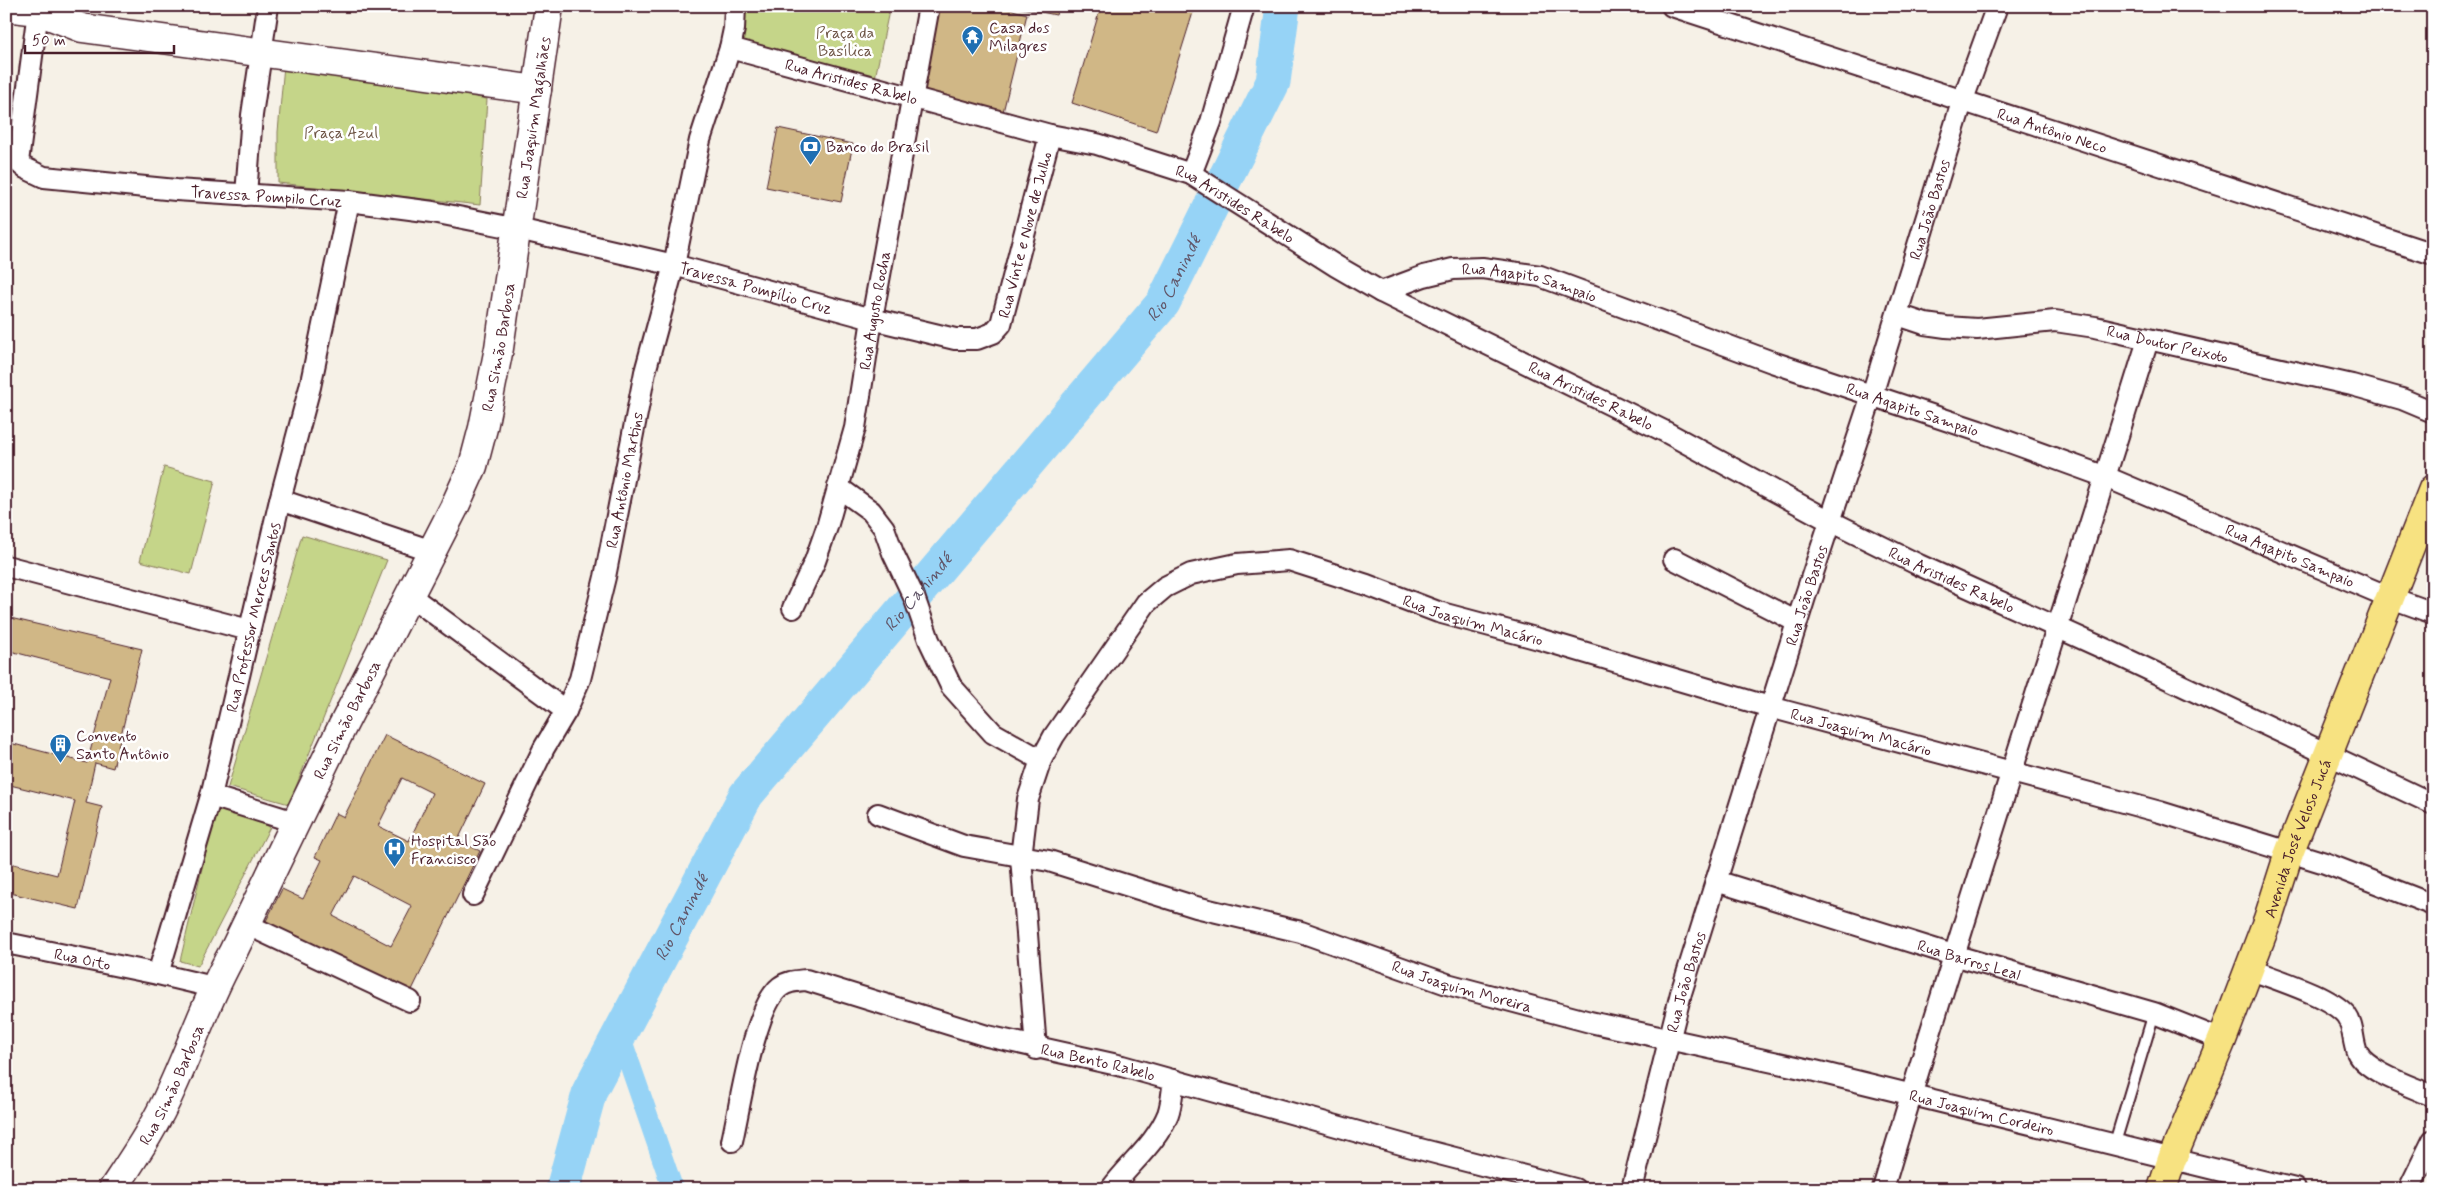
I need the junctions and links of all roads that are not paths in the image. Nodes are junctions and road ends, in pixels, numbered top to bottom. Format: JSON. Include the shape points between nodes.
{"nodes":[{"id":1,"x":268,"y":6,"type":"edge"},
{"id":2,"x":549,"y":6,"type":"edge"},
{"id":3,"x":735,"y":6,"type":"edge"},
{"id":4,"x":929,"y":6,"type":"edge"},
{"id":5,"x":1244,"y":6,"type":"edge"},
{"id":6,"x":1672,"y":6,"type":"edge"},
{"id":7,"x":1997,"y":6,"type":"edge"},
{"id":8,"x":6,"y":7,"type":"edge"},
{"id":9,"x":45,"y":8,"type":"edge"},
{"id":10,"x":730,"y":48,"type":"junction"},
{"id":11,"x":260,"y":52,"type":"junction"},
{"id":12,"x":537,"y":90,"type":"junction"},
{"id":13,"x":913,"y":99,"type":"junction"},
{"id":14,"x":1962,"y":102,"type":"junction"},
{"id":15,"x":1050,"y":135,"type":"junction"},
{"id":16,"x":1200,"y":179,"type":"junction"},
{"id":17,"x":246,"y":195,"type":"junction"},
{"id":18,"x":349,"y":201,"type":"junction"},
{"id":19,"x":518,"y":229,"type":"junction"},
{"id":20,"x":2433,"y":254,"type":"edge"},
{"id":21,"x":674,"y":266,"type":"junction"},
{"id":22,"x":1382,"y":292,"type":"junction"},
{"id":23,"x":1898,"y":315,"type":"junction"},
{"id":24,"x":872,"y":319,"type":"junction"},
{"id":25,"x":993,"y":333,"type":"joint"},
{"id":26,"x":2148,"y":340,"type":"junction"},
{"id":27,"x":1872,"y":395,"type":"junction"},
{"id":28,"x":2433,"y":412,"type":"edge"},
{"id":29,"x":2106,"y":477,"type":"junction"},
{"id":30,"x":838,"y":487,"type":"junction"},
{"id":31,"x":2433,"y":489,"type":"edge"},
{"id":32,"x":280,"y":500,"type":"junction"},
{"id":33,"x":1830,"y":520,"type":"junction"},
{"id":34,"x":432,"y":551,"type":"junction"},
{"id":35,"x":1674,"y":559,"type":"dead end"},
{"id":36,"x":6,"y":566,"type":"edge"},
{"id":37,"x":409,"y":595,"type":"junction"},
{"id":38,"x":2389,"y":596,"type":"junction"},
{"id":39,"x":793,"y":608,"type":"dead end"},
{"id":40,"x":2433,"y":613,"type":"edge"},
{"id":41,"x":1797,"y":622,"type":"junction"},
{"id":42,"x":2059,"y":627,"type":"junction"},
{"id":43,"x":249,"y":630,"type":"junction"},
{"id":44,"x":1770,"y":707,"type":"junction"},
{"id":45,"x":566,"y":711,"type":"junction"},
{"id":46,"x":2327,"y":756,"type":"junction"},
{"id":47,"x":1041,"y":760,"type":"junction"},
{"id":48,"x":2012,"y":772,"type":"junction"},
{"id":49,"x":210,"y":796,"type":"junction"},
{"id":50,"x":2433,"y":804,"type":"edge"},
{"id":51,"x":878,"y":814,"type":"dead end"},
{"id":52,"x":295,"y":822,"type":"junction"},
{"id":53,"x":2289,"y":853,"type":"junction"},
{"id":54,"x":1020,"y":857,"type":"junction"},
{"id":55,"x":1716,"y":881,"type":"junction"},
{"id":56,"x":473,"y":895,"type":"dead end"},
{"id":57,"x":2433,"y":905,"type":"edge"},
{"id":58,"x":246,"y":924,"type":"junction"},
{"id":59,"x":6,"y":943,"type":"edge"},
{"id":60,"x":1953,"y":956,"type":"junction"},
{"id":61,"x":2249,"y":969,"type":"junction"},
{"id":62,"x":158,"y":974,"type":"junction"},
{"id":63,"x":213,"y":987,"type":"junction"},
{"id":64,"x":410,"y":1001,"type":"dead end"},
{"id":65,"x":2154,"y":1013,"type":"junction"},
{"id":66,"x":1668,"y":1039,"type":"junction"},
{"id":67,"x":2222,"y":1040,"type":"junction"},
{"id":68,"x":1036,"y":1048,"type":"junction"},
{"id":69,"x":1174,"y":1080,"type":"junction"},
{"id":70,"x":1911,"y":1095,"type":"junction"},
{"id":71,"x":2433,"y":1096,"type":"edge"},
{"id":72,"x":2433,"y":1140,"type":"edge"},
{"id":73,"x":732,"y":1141,"type":"dead end"},
{"id":74,"x":2114,"y":1146,"type":"junction"},
{"id":75,"x":2172,"y":1159,"type":"junction"},
{"id":76,"x":113,"y":1189,"type":"edge"},
{"id":77,"x":1111,"y":1189,"type":"edge"},
{"id":78,"x":1575,"y":1189,"type":"edge"},
{"id":79,"x":1632,"y":1189,"type":"edge"},
{"id":80,"x":1884,"y":1189,"type":"edge"},
{"id":81,"x":2162,"y":1189,"type":"edge"},
{"id":82,"x":2295,"y":1189,"type":"edge"},
{"id":83,"x":2409,"y":1189,"type":"edge"}],
"edges":[{"from":1,"to":11,"type":"street"},
{"from":2,"to":12,"type":"street","name":"Rua Joaquim Magalhães"},
{"from":3,"to":10,"type":"street","name":"Rua Antônio Martins"},
{"from":4,"to":13,"type":"street","name":"Rua Augusto Rocha"},
{"from":5,"to":16,"type":"street","via":[[1211,122]]},
{"from":6,"to":14,"type":"street","name":"Rua Antônio Neco"},
{"from":7,"to":14,"type":"street","name":"Rua João Bastos"},
{"from":8,"to":9,"type":"street"},
{"from":9,"to":11,"type":"street","via":[[82,28]]},
{"from":9,"to":17,"type":"street","name":"Travessa Pompilo Cruz","via":[[18,162],[44,177]]},
{"from":10,"to":13,"type":"street","name":"Rua Aristides Rabelo"},
{"from":10,"to":21,"type":"street","name":"Rua Antônio Martins","via":[[700,140]]},
{"from":11,"to":12,"type":"street"},
{"from":11,"to":17,"type":"street"},
{"from":12,"to":19,"type":"street","name":"Rua Joaquim Magalhães"},
{"from":13,"to":15,"type":"street","name":"Rua Aristides Rabelo"},
{"from":13,"to":24,"type":"street","name":"Rua Augusto Rocha"},
{"from":14,"to":20,"type":"street","name":"Rua Antônio Neco"},
{"from":14,"to":23,"type":"street","name":"Rua João Bastos"},
{"from":15,"to":16,"type":"street","name":"Rua Aristides Rabelo","via":[[1097,144]]},
{"from":15,"to":25,"type":"street","name":"Rua Vinte e Nove de Julho","via":[[1001,324]]},
{"from":16,"to":22,"type":"street","name":"Rua Aristides Rabelo"},
{"from":17,"to":18,"type":"street","name":"Travessa Pompilo Cruz"},
{"from":18,"to":19,"type":"street","name":"Travessa Pompilo Cruz","via":[[433,212]]},
{"from":18,"to":32,"type":"street","name":"Rua Professor Merces Santos","via":[[310,387]]},
{"from":19,"to":21,"type":"street","name":"Travessa Pompílio Cruz"},
{"from":19,"to":34,"type":"street","name":"Rua Simão Barbosa","via":[[499,348],[473,466]]},
{"from":21,"to":24,"type":"street","name":"Travessa Pompílio Cruz"},
{"from":21,"to":45,"type":"street","name":"Rua Antônio Martins","via":[[646,372],[596,619],[580,680]]},
{"from":22,"to":27,"type":"street","name":"Rua Agapito Sampaio","via":[[1453,269],[1482,268],[1540,276],[1772,362]]},
{"from":22,"to":33,"type":"street","name":"Rua Aristides Rabelo","via":[[1664,431]]},
{"from":23,"to":26,"type":"street","name":"Rua Doutor Peixoto","via":[[1925,324],[1977,329],[2055,320]]},
{"from":23,"to":27,"type":"street","name":"Rua João Bastos"},
{"from":24,"to":25,"type":"street","name":"Travessa Pompílio Cruz","via":[[955,339],[977,339]]},
{"from":24,"to":30,"type":"street","name":"Rua Augusto Rocha","via":[[855,428]]},
{"from":26,"to":28,"type":"street","name":"Rua Doutor Peixoto","via":[[2352,386],[2402,399]]},
{"from":26,"to":29,"type":"street"},
{"from":27,"to":29,"type":"street","name":"Rua Agapito Sampaio"},
{"from":27,"to":33,"type":"street","name":"Rua João Bastos"},
{"from":29,"to":38,"type":"street","name":"Rua Agapito Sampaio"},
{"from":29,"to":42,"type":"street"},
{"from":30,"to":39,"type":"street","name":"Rua Augusto Rocha","via":[[815,561]]},
{"from":30,"to":47,"type":"street","via":[[870,511],[884,528],[951,686],[993,733]]},
{"from":31,"to":38,"type":"main road","name":"Avenida José Veloso Jucá"},
{"from":32,"to":34,"type":"street"},
{"from":32,"to":43,"type":"street","name":"Rua Professor Merces Santos"},
{"from":33,"to":41,"type":"street","name":"Rua João Bastos"},
{"from":33,"to":42,"type":"street","name":"Rua Aristides Rabelo","via":[[1919,565]]},
{"from":34,"to":37,"type":"street","name":"Rua Simão Barbosa"},
{"from":35,"to":41,"type":"street"},
{"from":36,"to":43,"type":"street"},
{"from":37,"to":45,"type":"street"},
{"from":37,"to":52,"type":"street","name":"Rua Simão Barbosa"},
{"from":38,"to":40,"type":"street","name":"Rua Agapito Sampaio"},
{"from":38,"to":46,"type":"main road","name":"Avenida José Veloso Jucá"},
{"from":41,"to":44,"type":"street","name":"Rua João Bastos"},
{"from":42,"to":46,"type":"street","name":"Rua Aristides Rabelo"},
{"from":42,"to":48,"type":"street"},
{"from":43,"to":49,"type":"street","name":"Rua Professor Merces Santos"},
{"from":44,"to":47,"type":"street","name":"Rua Joaquim Macário","via":[[1438,612],[1289,560],[1237,564],[1191,574],[1165,587],[1146,603],[1054,736]]},
{"from":44,"to":48,"type":"street","name":"Rua Joaquim Macário"},
{"from":44,"to":55,"type":"street","name":"Rua João Bastos"},
{"from":45,"to":56,"type":"street","name":"Rua Antônio Martins","via":[[544,748]]},
{"from":46,"to":50,"type":"street","name":"Rua Aristides Rabelo"},
{"from":46,"to":53,"type":"main road","name":"Avenida José Veloso Jucá"},
{"from":47,"to":54,"type":"street","via":[[1028,799]]},
{"from":48,"to":53,"type":"street","name":"Rua Joaquim Macário","via":[[2160,812]]},
{"from":48,"to":60,"type":"street"},
{"from":49,"to":52,"type":"street"},
{"from":49,"to":62,"type":"street","name":"Rua Professor Merces Santos"},
{"from":51,"to":54,"type":"street","name":"Rua Joaquim Moreira","via":[[964,846]]},
{"from":52,"to":58,"type":"street","name":"Rua Simão Barbosa"},
{"from":53,"to":57,"type":"street","name":"Rua Joaquim Macário","via":[[2325,863]]},
{"from":53,"to":61,"type":"main road","name":"Avenida José Veloso Jucá"},
{"from":54,"to":66,"type":"street","name":"Rua Joaquim Moreira","via":[[1049,861],[1196,907],[1301,932],[1447,984]]},
{"from":54,"to":68,"type":"street"},
{"from":55,"to":60,"type":"street","name":"Rua Barros Leal"},
{"from":55,"to":66,"type":"street","name":"Rua João Bastos"},
{"from":58,"to":63,"type":"street","name":"Rua Simão Barbosa"},
{"from":58,"to":64,"type":"street"},
{"from":59,"to":62,"type":"street","name":"Rua Oito"},
{"from":60,"to":65,"type":"street","name":"Rua Barros Leal"},
{"from":60,"to":70,"type":"street"},
{"from":61,"to":67,"type":"main road","name":"Avenida José Veloso Jucá"},
{"from":61,"to":71,"type":"street","via":[[2337,1007],[2346,1016],[2357,1053],[2364,1061],[2379,1072]]},
{"from":62,"to":63,"type":"street"},
{"from":63,"to":76,"type":"street","name":"Rua Simão Barbosa","via":[[171,1092]]},
{"from":65,"to":67,"type":"street","name":"Rua Barros Leal"},
{"from":65,"to":74,"type":"lane"},
{"from":66,"to":70,"type":"street","name":"Rua Joaquim Cordeiro"},
{"from":66,"to":79,"type":"street","name":"Rua João Bastos"},
{"from":67,"to":75,"type":"main road","name":"Avenida José Veloso Jucá"},
{"from":68,"to":69,"type":"street","name":"Rua Bento Rabelo"},
{"from":68,"to":73,"type":"street","name":"Rua Bento Rabelo","via":[[806,980],[789,981],[778,988],[766,1004]]},
{"from":69,"to":77,"type":"street","via":[[1168,1114],[1149,1144]]},
{"from":69,"to":78,"type":"street","name":"Rua Bento Rabelo"},
{"from":70,"to":74,"type":"street","name":"Rua Joaquim Cordeiro"},
{"from":70,"to":80,"type":"street"},
{"from":72,"to":83,"type":"street"},
{"from":74,"to":75,"type":"street","name":"Rua Joaquim Cordeiro"},
{"from":75,"to":81,"type":"main road","name":"Avenida José Veloso Jucá"},
{"from":75,"to":82,"type":"street","name":"Rua Joaquim Cordeiro"}]}
